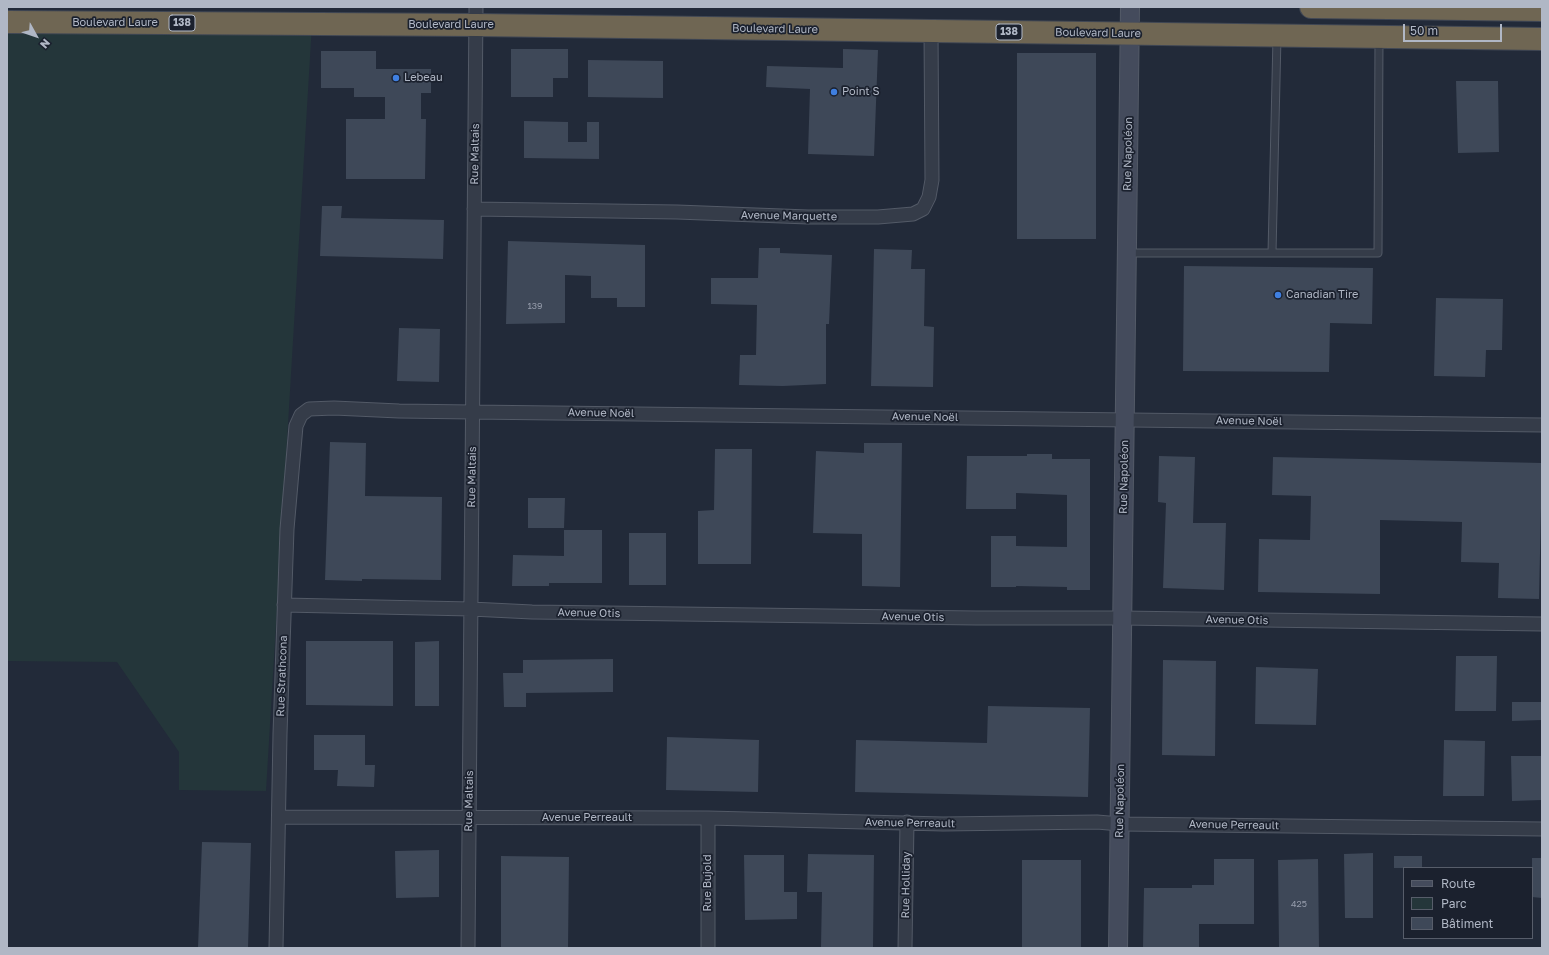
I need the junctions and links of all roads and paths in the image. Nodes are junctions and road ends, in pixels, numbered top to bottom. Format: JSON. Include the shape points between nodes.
{"nodes":[{"id":1,"x":1130,"y":7,"type":"edge"},
{"id":2,"x":1311,"y":7,"type":"edge"},
{"id":3,"x":1542,"y":10,"type":"edge"},
{"id":4,"x":476,"y":16,"type":"edge"},
{"id":5,"x":7,"y":22,"type":"edge"},
{"id":6,"x":931,"y":31,"type":"junction"},
{"id":7,"x":1130,"y":34,"type":"junction"},
{"id":8,"x":1277,"y":36,"type":"junction"},
{"id":9,"x":1379,"y":37,"type":"junction"},
{"id":10,"x":1542,"y":39,"type":"edge"},
{"id":11,"x":474,"y":209,"type":"junction"},
{"id":12,"x":1127,"y":253,"type":"junction"},
{"id":13,"x":1272,"y":253,"type":"junction"},
{"id":14,"x":309,"y":409,"type":"joint"},
{"id":15,"x":472,"y":412,"type":"junction"},
{"id":16,"x":1125,"y":420,"type":"junction"},
{"id":17,"x":1542,"y":425,"type":"edge"},
{"id":18,"x":284,"y":605,"type":"junction"},
{"id":19,"x":470,"y":609,"type":"junction"},
{"id":20,"x":1122,"y":618,"type":"junction"},
{"id":21,"x":1542,"y":624,"type":"edge"},
{"id":22,"x":279,"y":817,"type":"junction"},
{"id":23,"x":469,"y":817,"type":"junction"},
{"id":24,"x":708,"y":818,"type":"junction"},
{"id":25,"x":907,"y":822,"type":"junction"},
{"id":26,"x":1120,"y":824,"type":"junction"},
{"id":27,"x":1542,"y":829,"type":"edge"},
{"id":28,"x":276,"y":948,"type":"edge"},
{"id":29,"x":468,"y":948,"type":"edge"},
{"id":30,"x":708,"y":948,"type":"edge"},
{"id":31,"x":905,"y":948,"type":"edge"},
{"id":32,"x":1118,"y":948,"type":"edge"}],
"edges":[{"from":1,"to":7,"type":"street","name":"Rue Napoléon"},
{"from":2,"to":3,"type":"highway"},
{"from":4,"to":5,"type":"highway","name":"Boulevard Laure","number":"138"},
{"from":4,"to":6,"type":"highway","name":"Boulevard Laure","number":"138"},
{"from":4,"to":11,"type":"street","name":"Rue Maltais"},
{"from":6,"to":7,"type":"highway","name":"Boulevard Laure","number":"138"},
{"from":6,"to":11,"type":"street","name":"Avenue Marquette","via":[[932,180],[929,197],[923,210],[913,214],[808,217]]},
{"from":7,"to":8,"type":"highway","name":"Boulevard Laure","number":"138"},
{"from":7,"to":12,"type":"street","name":"Rue Napoléon"},
{"from":8,"to":9,"type":"highway","name":"Boulevard Laure","number":"138"},
{"from":8,"to":13,"type":"lane"},
{"from":9,"to":10,"type":"highway","name":"Boulevard Laure","number":"138"},
{"from":9,"to":13,"type":"lane","via":[[1378,253]]},
{"from":11,"to":15,"type":"street","name":"Rue Maltais"},
{"from":12,"to":13,"type":"lane"},
{"from":12,"to":16,"type":"street","name":"Rue Napoléon"},
{"from":14,"to":15,"type":"street","name":"Avenue Noël"},
{"from":14,"to":18,"type":"street","name":"Rue Strathcona","via":[[301,415],[296,426],[287,529]]},
{"from":15,"to":16,"type":"street","name":"Avenue Noël"},
{"from":15,"to":19,"type":"street","name":"Rue Maltais"},
{"from":16,"to":17,"type":"street","name":"Avenue Noël"},
{"from":16,"to":20,"type":"street","name":"Rue Napoléon"},
{"from":18,"to":19,"type":"street","name":"Avenue Otis"},
{"from":18,"to":22,"type":"street","name":"Rue Strathcona"},
{"from":19,"to":20,"type":"street","name":"Avenue Otis","via":[[532,612]]},
{"from":19,"to":23,"type":"street","name":"Rue Maltais"},
{"from":20,"to":21,"type":"street","name":"Avenue Otis"},
{"from":20,"to":26,"type":"street","name":"Rue Napoléon"},
{"from":22,"to":23,"type":"street","name":"Avenue Perreault"},
{"from":22,"to":28,"type":"street","name":"Rue Strathcona"},
{"from":23,"to":24,"type":"street","name":"Avenue Perreault"},
{"from":23,"to":29,"type":"street","name":"Rue Maltais"},
{"from":24,"to":25,"type":"street","name":"Avenue Perreault"},
{"from":24,"to":30,"type":"street","name":"Rue Bujold"},
{"from":25,"to":26,"type":"street","name":"Avenue Perreault"},
{"from":25,"to":31,"type":"street","name":"Rue Holliday"},
{"from":26,"to":27,"type":"street","name":"Avenue Perreault"},
{"from":26,"to":32,"type":"street","name":"Rue Napoléon"}]}
